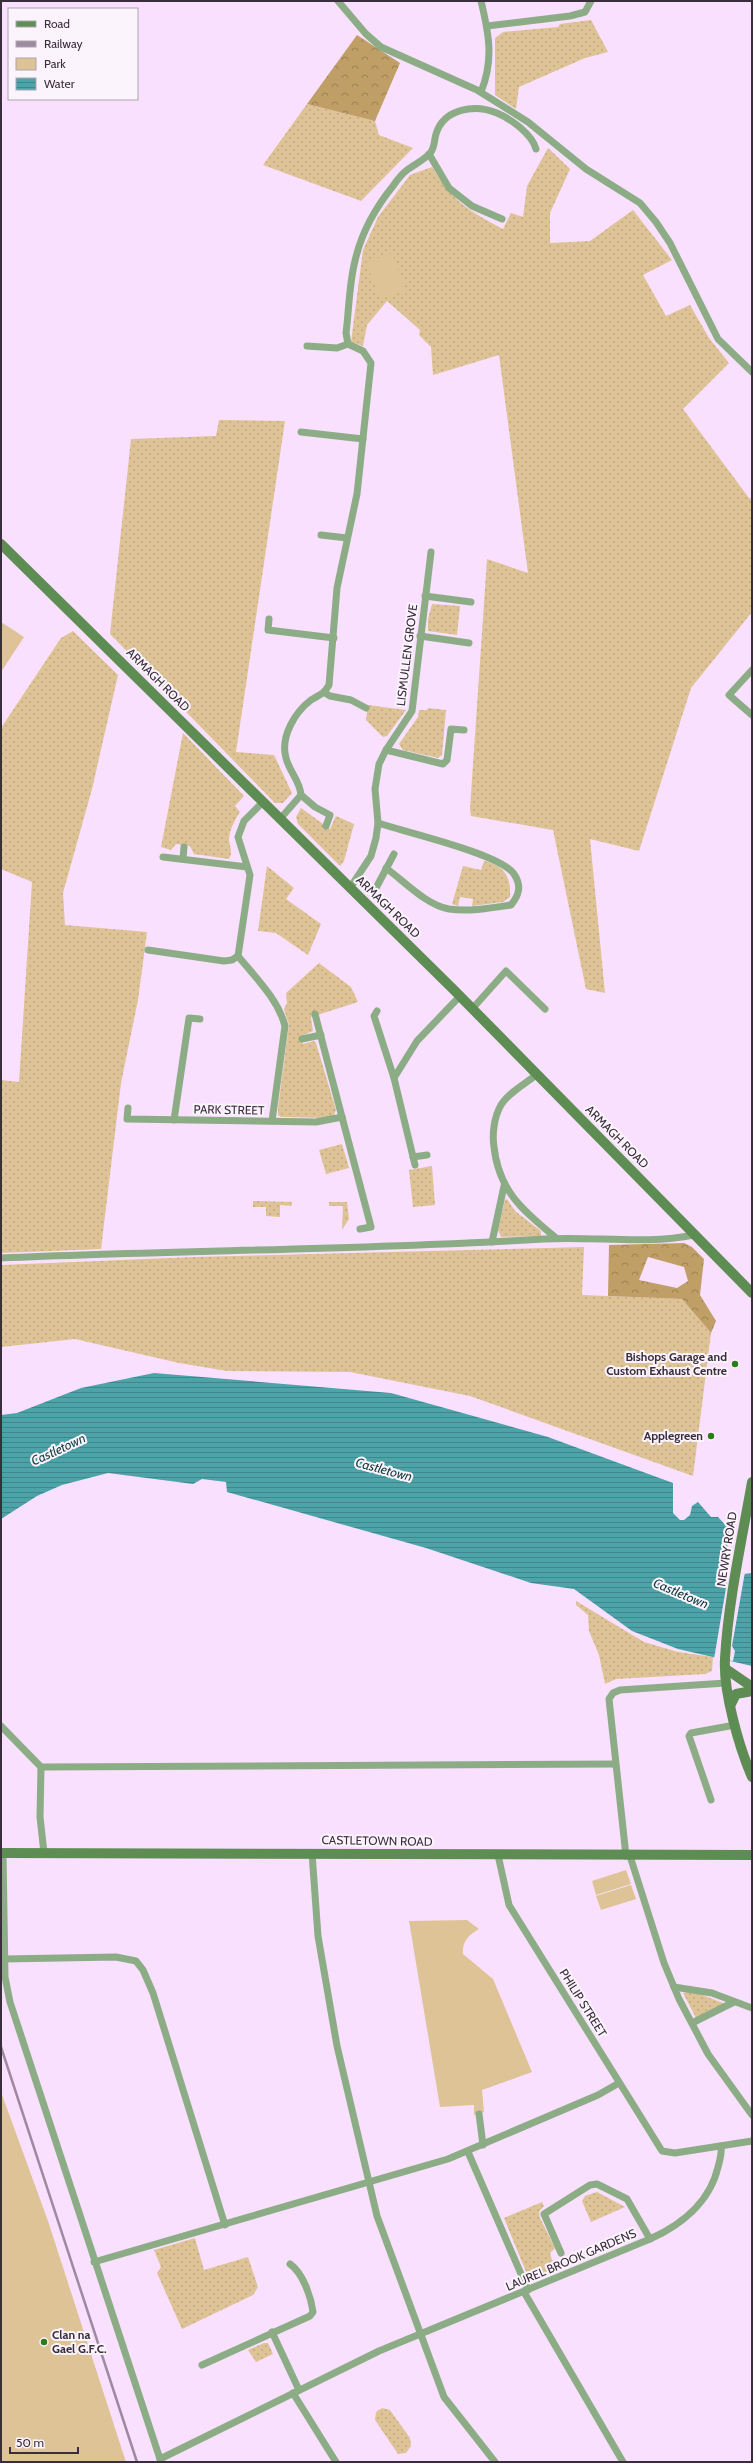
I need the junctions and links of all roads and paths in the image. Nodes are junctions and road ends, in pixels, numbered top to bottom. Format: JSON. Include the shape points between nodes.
{"nodes":[{"id":1,"x":338,"y":1,"type":"edge"},
{"id":2,"x":481,"y":1,"type":"edge"},
{"id":3,"x":591,"y":1,"type":"edge"},
{"id":4,"x":487,"y":26,"type":"junction"},
{"id":5,"x":481,"y":92,"type":"junction"},
{"id":6,"x":536,"y":149,"type":"dead end"},
{"id":7,"x":429,"y":154,"type":"junction"},
{"id":8,"x":502,"y":219,"type":"dead end"},
{"id":9,"x":348,"y":344,"type":"junction"},
{"id":10,"x":306,"y":346,"type":"dead end"},
{"id":11,"x":752,"y":372,"type":"edge"},
{"id":12,"x":301,"y":432,"type":"dead end"},
{"id":13,"x":363,"y":439,"type":"junction"},
{"id":14,"x":321,"y":535,"type":"dead end"},
{"id":15,"x":347,"y":538,"type":"junction"},
{"id":16,"x":1,"y":544,"type":"edge"},
{"id":17,"x":431,"y":552,"type":"dead end"},
{"id":18,"x":425,"y":596,"type":"junction"},
{"id":19,"x":471,"y":602,"type":"dead end"},
{"id":20,"x":269,"y":619,"type":"dead end"},
{"id":21,"x":420,"y":636,"type":"junction"},
{"id":22,"x":334,"y":638,"type":"junction"},
{"id":23,"x":469,"y":643,"type":"dead end"},
{"id":24,"x":752,"y":670,"type":"edge"},
{"id":25,"x":325,"y":692,"type":"junction"},
{"id":26,"x":366,"y":708,"type":"dead end"},
{"id":27,"x":752,"y":715,"type":"edge"},
{"id":28,"x":464,"y":730,"type":"dead end"},
{"id":29,"x":386,"y":750,"type":"junction"},
{"id":30,"x":301,"y":795,"type":"junction"},
{"id":31,"x":263,"y":802,"type":"junction"},
{"id":32,"x":280,"y":819,"type":"junction"},
{"id":33,"x":378,"y":824,"type":"junction"},
{"id":34,"x":326,"y":826,"type":"dead end"},
{"id":35,"x":184,"y":847,"type":"dead end"},
{"id":36,"x":394,"y":854,"type":"dead end"},
{"id":37,"x":163,"y":857,"type":"dead end"},
{"id":38,"x":183,"y":859,"type":"junction"},
{"id":39,"x":247,"y":867,"type":"junction"},
{"id":40,"x":386,"y":868,"type":"junction"},
{"id":41,"x":350,"y":888,"type":"junction"},
{"id":42,"x":376,"y":888,"type":"dead end"},
{"id":43,"x":148,"y":950,"type":"dead end"},
{"id":44,"x":238,"y":956,"type":"junction"},
{"id":45,"x":460,"y":996,"type":"junction"},
{"id":46,"x":472,"y":1009,"type":"junction"},
{"id":47,"x":545,"y":1009,"type":"dead end"},
{"id":48,"x":376,"y":1011,"type":"dead end"},
{"id":49,"x":315,"y":1014,"type":"dead end"},
{"id":50,"x":200,"y":1020,"type":"dead end"},
{"id":51,"x":321,"y":1035,"type":"junction"},
{"id":52,"x":302,"y":1039,"type":"dead end"},
{"id":53,"x":536,"y":1075,"type":"junction"},
{"id":54,"x":394,"y":1078,"type":"junction"},
{"id":55,"x":128,"y":1108,"type":"dead end"},
{"id":56,"x":342,"y":1117,"type":"junction"},
{"id":57,"x":174,"y":1120,"type":"junction"},
{"id":58,"x":272,"y":1121,"type":"junction"},
{"id":59,"x":428,"y":1155,"type":"dead end"},
{"id":60,"x":413,"y":1157,"type":"junction"},
{"id":61,"x":415,"y":1165,"type":"dead end"},
{"id":62,"x":504,"y":1186,"type":"junction"},
{"id":63,"x":360,"y":1229,"type":"dead end"},
{"id":64,"x":694,"y":1235,"type":"junction"},
{"id":65,"x":556,"y":1238,"type":"junction"},
{"id":66,"x":492,"y":1242,"type":"junction"},
{"id":67,"x":1,"y":1258,"type":"edge"},
{"id":68,"x":752,"y":1293,"type":"edge"},
{"id":69,"x":752,"y":1482,"type":"edge"},
{"id":70,"x":725,"y":1665,"type":"junction"},
{"id":71,"x":726,"y":1683,"type":"junction"},
{"id":72,"x":752,"y":1686,"type":"edge"},
{"id":73,"x":752,"y":1691,"type":"edge"},
{"id":74,"x":731,"y":1704,"type":"junction"},
{"id":75,"x":735,"y":1725,"type":"junction"},
{"id":76,"x":1,"y":1726,"type":"edge"},
{"id":77,"x":615,"y":1764,"type":"junction"},
{"id":78,"x":41,"y":1767,"type":"junction"},
{"id":79,"x":752,"y":1777,"type":"edge"},
{"id":80,"x":711,"y":1800,"type":"dead end"},
{"id":81,"x":2,"y":1853,"type":"edge"},
{"id":82,"x":44,"y":1853,"type":"junction"},
{"id":83,"x":312,"y":1853,"type":"junction"},
{"id":84,"x":498,"y":1855,"type":"junction"},
{"id":85,"x":752,"y":1855,"type":"edge"},
{"id":86,"x":628,"y":1856,"type":"junction"},
{"id":87,"x":4,"y":1959,"type":"junction"},
{"id":88,"x":674,"y":1987,"type":"junction"},
{"id":89,"x":734,"y":2002,"type":"junction"},
{"id":90,"x":752,"y":2008,"type":"edge"},
{"id":91,"x":692,"y":2023,"type":"junction"},
{"id":92,"x":619,"y":2083,"type":"junction"},
{"id":93,"x":479,"y":2114,"type":"dead end"},
{"id":94,"x":752,"y":2115,"type":"edge"},
{"id":95,"x":752,"y":2141,"type":"edge"},
{"id":96,"x":483,"y":2145,"type":"junction"},
{"id":97,"x":721,"y":2146,"type":"junction"},
{"id":98,"x":468,"y":2152,"type":"junction"},
{"id":99,"x":368,"y":2183,"type":"junction"},
{"id":100,"x":225,"y":2225,"type":"junction"},
{"id":101,"x":650,"y":2238,"type":"junction"},
{"id":102,"x":560,"y":2253,"type":"dead end"},
{"id":103,"x":94,"y":2262,"type":"junction"},
{"id":104,"x":290,"y":2264,"type":"dead end"},
{"id":105,"x":526,"y":2291,"type":"junction"},
{"id":106,"x":272,"y":2332,"type":"junction"},
{"id":107,"x":420,"y":2335,"type":"junction"},
{"id":108,"x":202,"y":2365,"type":"dead end"},
{"id":109,"x":296,"y":2392,"type":"junction"},
{"id":110,"x":160,"y":2460,"type":"edge"},
{"id":111,"x":336,"y":2462,"type":"edge"},
{"id":112,"x":495,"y":2462,"type":"edge"},
{"id":113,"x":623,"y":2462,"type":"edge"}],
"edges":[{"from":1,"to":5,"type":"street","via":[[381,47]]},
{"from":2,"to":4,"type":"street"},
{"from":3,"to":4,"type":"street","via":[[585,12],[570,16]]},
{"from":4,"to":5,"type":"street","via":[[489,67]]},
{"from":5,"to":11,"type":"street","via":[[528,122],[586,169],[640,203],[670,243],[718,339]]},
{"from":6,"to":7,"type":"street","via":[[527,134],[499,114],[484,108],[468,108],[454,113],[441,124]]},
{"from":7,"to":8,"type":"street","via":[[449,188],[472,206]]},
{"from":7,"to":9,"type":"street","via":[[406,171],[393,186],[366,229],[354,261],[346,333]]},
{"from":9,"to":10,"type":"street","via":[[336,348]]},
{"from":9,"to":13,"type":"street","via":[[363,351],[371,363]]},
{"from":12,"to":13,"type":"street"},
{"from":13,"to":15,"type":"street","via":[[357,494]]},
{"from":14,"to":15,"type":"street"},
{"from":15,"to":22,"type":"street","via":[[337,588]]},
{"from":16,"to":31,"type":"main road","name":"ARMAGH ROAD"},
{"from":17,"to":18,"type":"street","name":"LISMULLEN GROVE"},
{"from":18,"to":19,"type":"street"},
{"from":18,"to":21,"type":"street","name":"LISMULLEN GROVE"},
{"from":20,"to":22,"type":"street","via":[[268,630]]},
{"from":21,"to":23,"type":"street"},
{"from":21,"to":29,"type":"street","name":"LISMULLEN GROVE","via":[[412,711]]},
{"from":22,"to":25,"type":"street","via":[[330,685]]},
{"from":24,"to":27,"type":"street","via":[[729,695]]},
{"from":25,"to":26,"type":"street"},
{"from":25,"to":30,"type":"street","via":[[310,701],[297,715],[285,739],[286,758],[300,787]]},
{"from":28,"to":29,"type":"street","via":[[451,729],[447,760],[443,764]]},
{"from":29,"to":33,"type":"street","name":"LISMULLEN GROVE","via":[[379,764],[375,789]]},
{"from":30,"to":32,"type":"street"},
{"from":30,"to":34,"type":"street","via":[[330,815]]},
{"from":31,"to":32,"type":"main road","name":"ARMAGH ROAD"},
{"from":31,"to":39,"type":"street","via":[[244,821],[238,837]]},
{"from":32,"to":41,"type":"main road","name":"ARMAGH ROAD"},
{"from":33,"to":40,"type":"street","via":[[494,859],[514,874],[519,883],[519,895],[511,905],[482,909],[449,909],[425,897]]},
{"from":33,"to":41,"type":"street","name":"LISMULLEN GROVE","via":[[371,856]]},
{"from":35,"to":38,"type":"street"},
{"from":36,"to":40,"type":"street"},
{"from":37,"to":38,"type":"street"},
{"from":38,"to":39,"type":"street"},
{"from":39,"to":44,"type":"street","via":[[250,875]]},
{"from":40,"to":42,"type":"street"},
{"from":41,"to":45,"type":"main road","name":"ARMAGH ROAD"},
{"from":43,"to":44,"type":"street","via":[[224,961]]},
{"from":44,"to":58,"type":"street","via":[[270,995],[282,1015],[285,1026]]},
{"from":45,"to":46,"type":"main road","name":"ARMAGH ROAD"},
{"from":45,"to":54,"type":"street","via":[[417,1041]]},
{"from":46,"to":47,"type":"street","via":[[506,971]]},
{"from":46,"to":53,"type":"main road","name":"ARMAGH ROAD"},
{"from":48,"to":54,"type":"street","via":[[374,1016]]},
{"from":49,"to":51,"type":"street"},
{"from":50,"to":57,"type":"street","via":[[189,1018]]},
{"from":51,"to":52,"type":"street"},
{"from":51,"to":56,"type":"street"},
{"from":53,"to":62,"type":"street","via":[[509,1096],[498,1113],[493,1139]]},
{"from":53,"to":64,"type":"main road","name":"ARMAGH ROAD"},
{"from":54,"to":60,"type":"street"},
{"from":55,"to":57,"type":"street","name":"PARK STREET","via":[[127,1119]]},
{"from":56,"to":58,"type":"street","name":"PARK STREET","via":[[316,1122]]},
{"from":56,"to":63,"type":"street","via":[[372,1227]]},
{"from":57,"to":58,"type":"street","name":"PARK STREET"},
{"from":59,"to":60,"type":"street"},
{"from":60,"to":61,"type":"street"},
{"from":62,"to":65,"type":"street","via":[[525,1212]]},
{"from":62,"to":66,"type":"street"},
{"from":64,"to":65,"type":"street","via":[[651,1239]]},
{"from":64,"to":68,"type":"main road","name":"ARMAGH ROAD"},
{"from":65,"to":66,"type":"street"},
{"from":66,"to":67,"type":"street"},
{"from":69,"to":70,"type":"main road","name":"NEWRY ROAD","via":[[738,1562]]},
{"from":70,"to":71,"type":"main road","name":"NEWRY ROAD"},
{"from":70,"to":72,"type":"main road"},
{"from":71,"to":74,"type":"main road","name":"NEWRY ROAD"},
{"from":71,"to":77,"type":"street","via":[[620,1690],[613,1693],[609,1699]]},
{"from":73,"to":74,"type":"main road","via":[[736,1694]]},
{"from":74,"to":75,"type":"main road","name":"NEWRY ROAD"},
{"from":75,"to":79,"type":"main road","name":"NEWRY ROAD"},
{"from":75,"to":80,"type":"street","via":[[691,1733],[689,1736]]},
{"from":76,"to":78,"type":"street"},
{"from":77,"to":78,"type":"street"},
{"from":77,"to":86,"type":"street"},
{"from":78,"to":82,"type":"street","via":[[40,1817]]},
{"from":81,"to":82,"type":"main road","name":"CASTLETOWN ROAD"},
{"from":81,"to":87,"type":"street"},
{"from":82,"to":83,"type":"main road","name":"CASTLETOWN ROAD"},
{"from":83,"to":84,"type":"main road","name":"CASTLETOWN ROAD"},
{"from":83,"to":99,"type":"street","via":[[318,1936],[337,2046]]},
{"from":84,"to":86,"type":"main road","name":"CASTLETOWN ROAD"},
{"from":84,"to":92,"type":"street","name":"PHILIP STREET","via":[[509,1905]]},
{"from":85,"to":86,"type":"main road","name":"CASTLETOWN ROAD"},
{"from":86,"to":88,"type":"street"},
{"from":87,"to":100,"type":"street","via":[[116,1957],[136,1961],[153,1993]]},
{"from":87,"to":103,"type":"street","via":[[10,2002]]},
{"from":88,"to":89,"type":"street","via":[[712,1993]]},
{"from":88,"to":91,"type":"street"},
{"from":89,"to":90,"type":"street"},
{"from":89,"to":91,"type":"street"},
{"from":91,"to":94,"type":"street","via":[[708,2054]]},
{"from":92,"to":96,"type":"street","via":[[598,2095]]},
{"from":92,"to":97,"type":"street","name":"PHILIP STREET","via":[[662,2151]]},
{"from":93,"to":96,"type":"street"},
{"from":95,"to":97,"type":"street"},
{"from":96,"to":98,"type":"street"},
{"from":97,"to":101,"type":"street","via":[[717,2170],[703,2200],[681,2222]]},
{"from":98,"to":99,"type":"street"},
{"from":98,"to":105,"type":"street"},
{"from":99,"to":100,"type":"street"},
{"from":99,"to":107,"type":"street","via":[[377,2216]]},
{"from":100,"to":103,"type":"street"},
{"from":101,"to":102,"type":"street","name":"LAUREL BROOK GARDENS","via":[[627,2200],[602,2186],[590,2185],[544,2214]]},
{"from":101,"to":105,"type":"street","name":"LAUREL BROOK GARDENS"},
{"from":103,"to":110,"type":"street"},
{"from":104,"to":106,"type":"street","via":[[298,2272],[312,2303],[313,2312],[298,2322]]},
{"from":105,"to":107,"type":"street","name":"LAUREL BROOK GARDENS"},
{"from":105,"to":113,"type":"street"},
{"from":106,"to":108,"type":"street"},
{"from":106,"to":109,"type":"street"},
{"from":107,"to":109,"type":"street","name":"LAUREL BROOK GARDENS"},
{"from":107,"to":112,"type":"street","via":[[444,2397]]},
{"from":109,"to":110,"type":"street","name":"LAUREL BROOK GARDENS"},
{"from":109,"to":111,"type":"street"}]}
